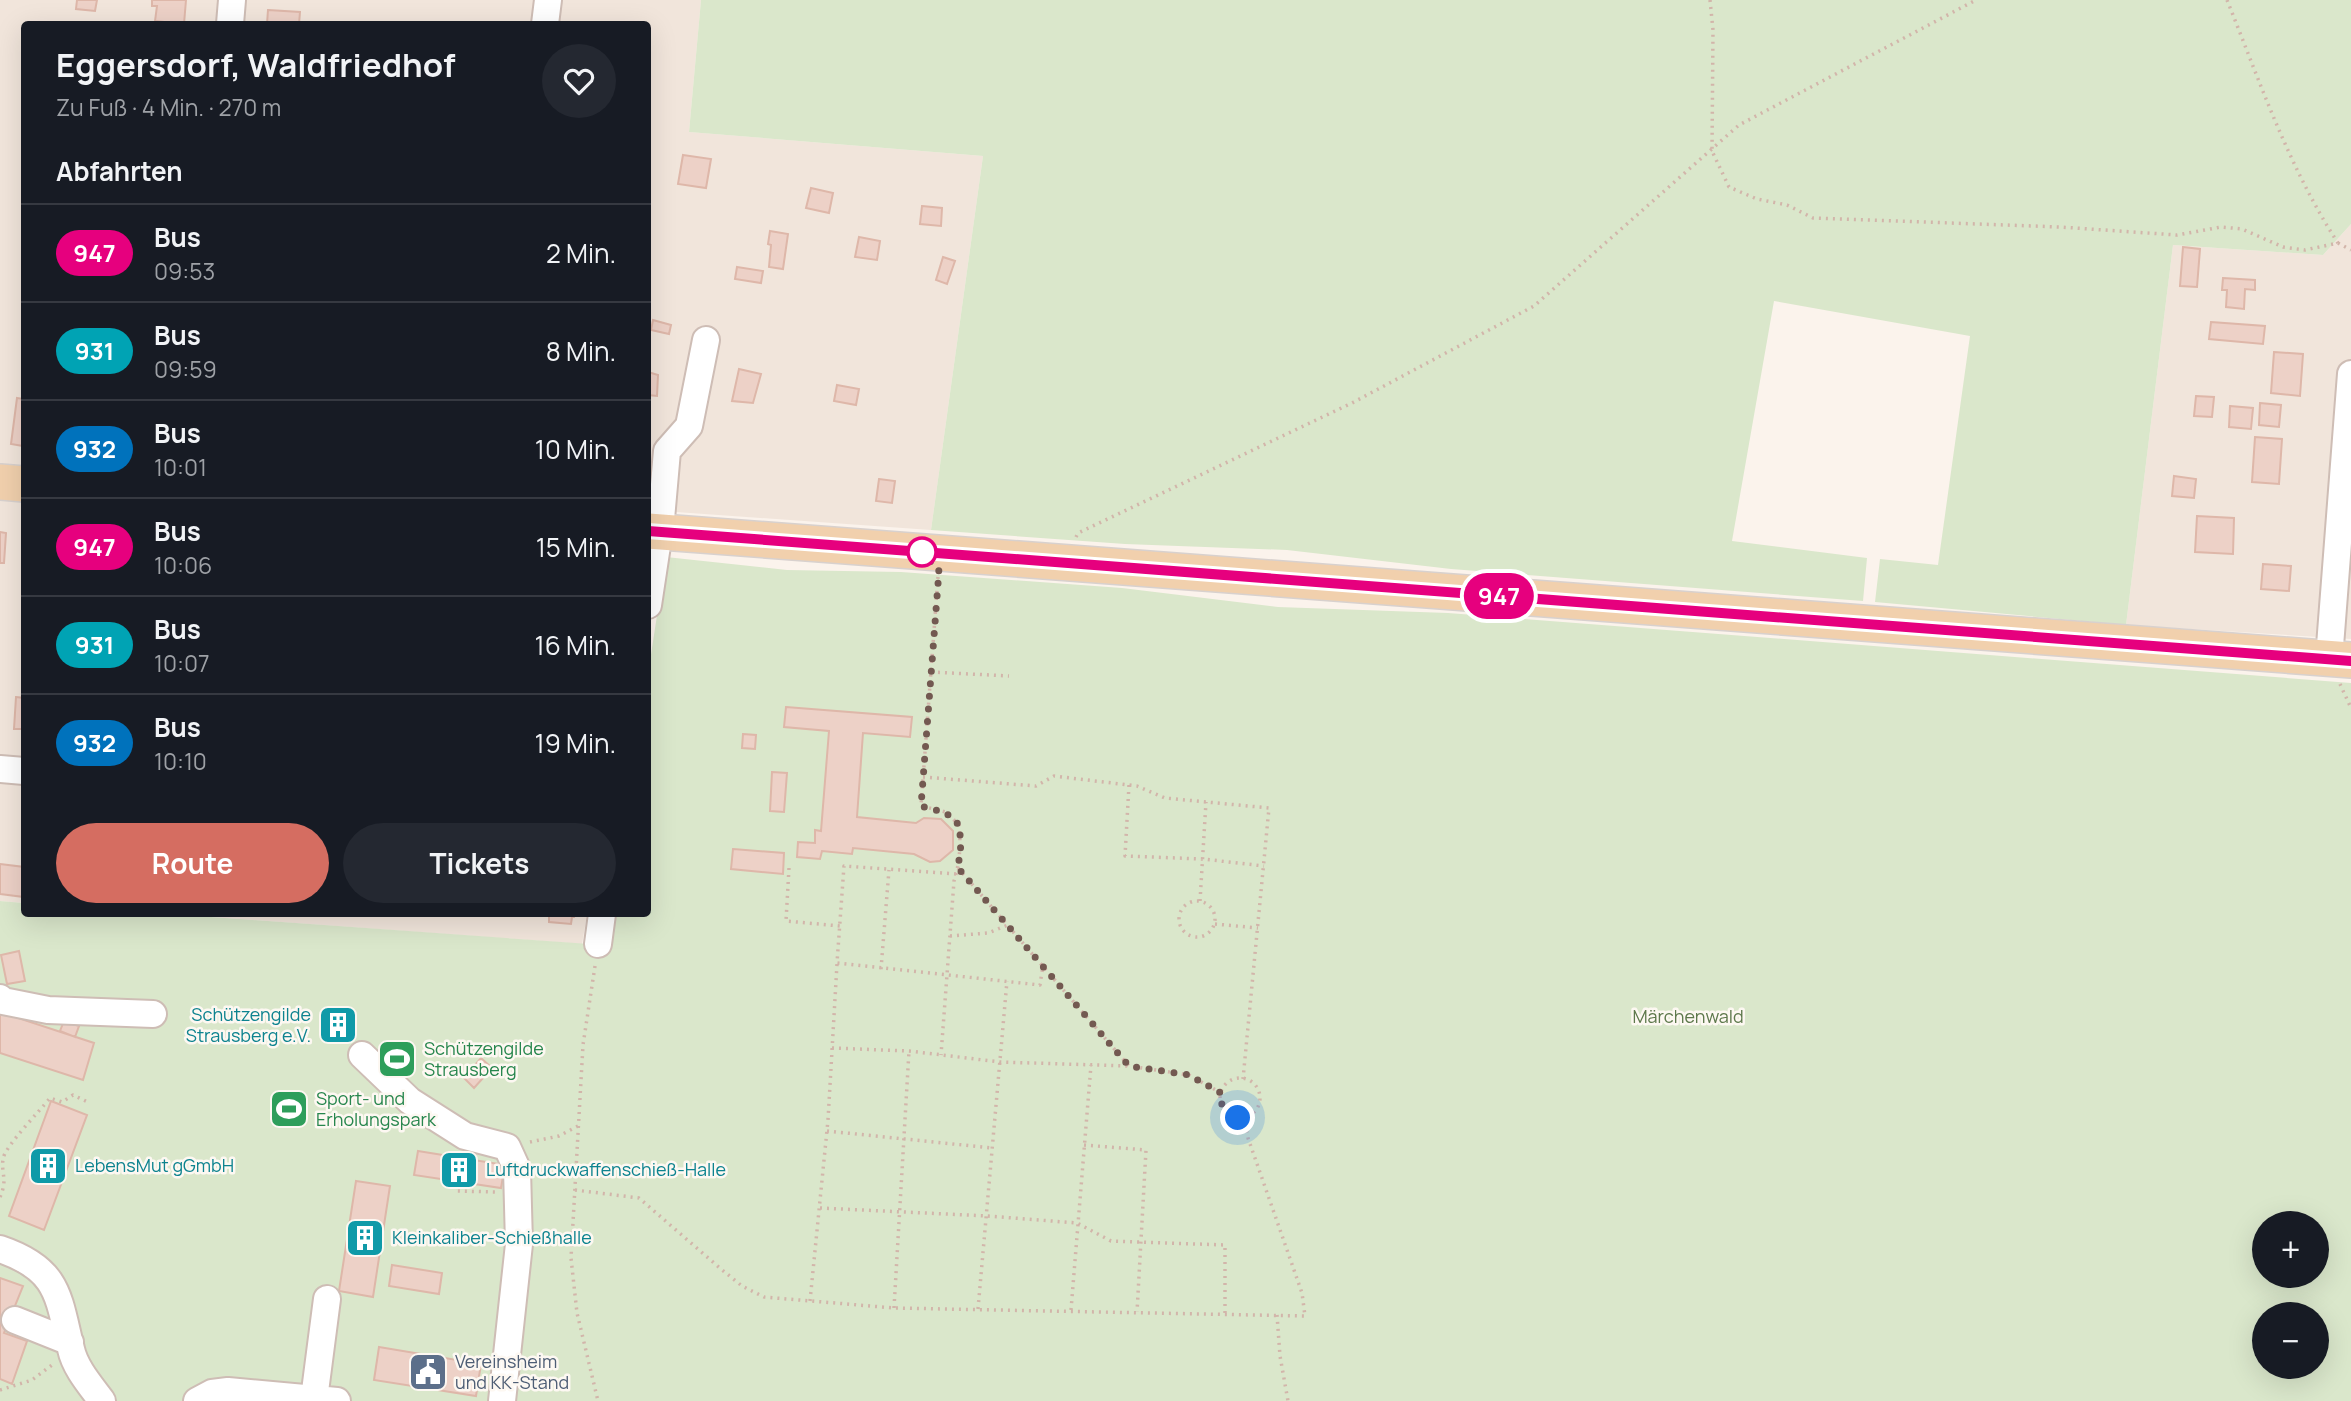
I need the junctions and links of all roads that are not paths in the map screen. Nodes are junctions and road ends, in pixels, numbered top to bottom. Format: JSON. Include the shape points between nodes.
{"nodes":[{"id":1,"x":232,"y":0,"type":"edge"},
{"id":2,"x":548,"y":0,"type":"edge"},
{"id":3,"x":230,"y":21,"type":"edge"},
{"id":4,"x":545,"y":21,"type":"edge"},
{"id":5,"x":706,"y":340,"type":"dead end"},
{"id":6,"x":2351,"y":374,"type":"edge"},
{"id":7,"x":0,"y":482,"type":"edge"},
{"id":8,"x":21,"y":484,"type":"edge"},
{"id":9,"x":653,"y":531,"type":"edge"},
{"id":10,"x":651,"y":561,"type":"edge"},
{"id":11,"x":2340,"y":660,"type":"edge"},
{"id":12,"x":0,"y":769,"type":"edge"},
{"id":13,"x":21,"y":771,"type":"edge"},
{"id":14,"x":602,"y":917,"type":"edge"},
{"id":15,"x":598,"y":944,"type":"road end"},
{"id":16,"x":0,"y":998,"type":"edge"},
{"id":17,"x":153,"y":1014,"type":"dead end"},
{"id":18,"x":362,"y":1055,"type":"dead end"},
{"id":19,"x":0,"y":1250,"type":"edge"},
{"id":20,"x":327,"y":1299,"type":"dead end"},
{"id":21,"x":15,"y":1320,"type":"dead end"},
{"id":22,"x":71,"y":1346,"type":"junction"},
{"id":23,"x":325,"y":1400,"type":"edge"},
{"id":24,"x":102,"y":1401,"type":"edge"},
{"id":25,"x":197,"y":1401,"type":"edge"},
{"id":26,"x":502,"y":1401,"type":"edge"}],
"edges":[{"from":1,"to":3,"type":"street"},
{"from":2,"to":4,"type":"street"},
{"from":5,"to":9,"type":"street","via":[[689,426],[667,451]]},
{"from":6,"to":11,"type":"street"},
{"from":7,"to":8,"type":"main road"},
{"from":9,"to":10,"type":"street"},
{"from":9,"to":11,"type":"main road"},
{"from":12,"to":13,"type":"street"},
{"from":14,"to":15,"type":"street"},
{"from":16,"to":17,"type":"street","via":[[48,1010]]},
{"from":18,"to":26,"type":"street","via":[[410,1101],[454,1129],[507,1147],[517,1169],[517,1277]]},
{"from":19,"to":22,"type":"street","via":[[39,1268],[47,1278],[58,1297]]},
{"from":20,"to":23,"type":"street"},
{"from":21,"to":22,"type":"street"},
{"from":22,"to":24,"type":"street"},
{"from":23,"to":25,"type":"street","via":[[228,1391]]}]}
